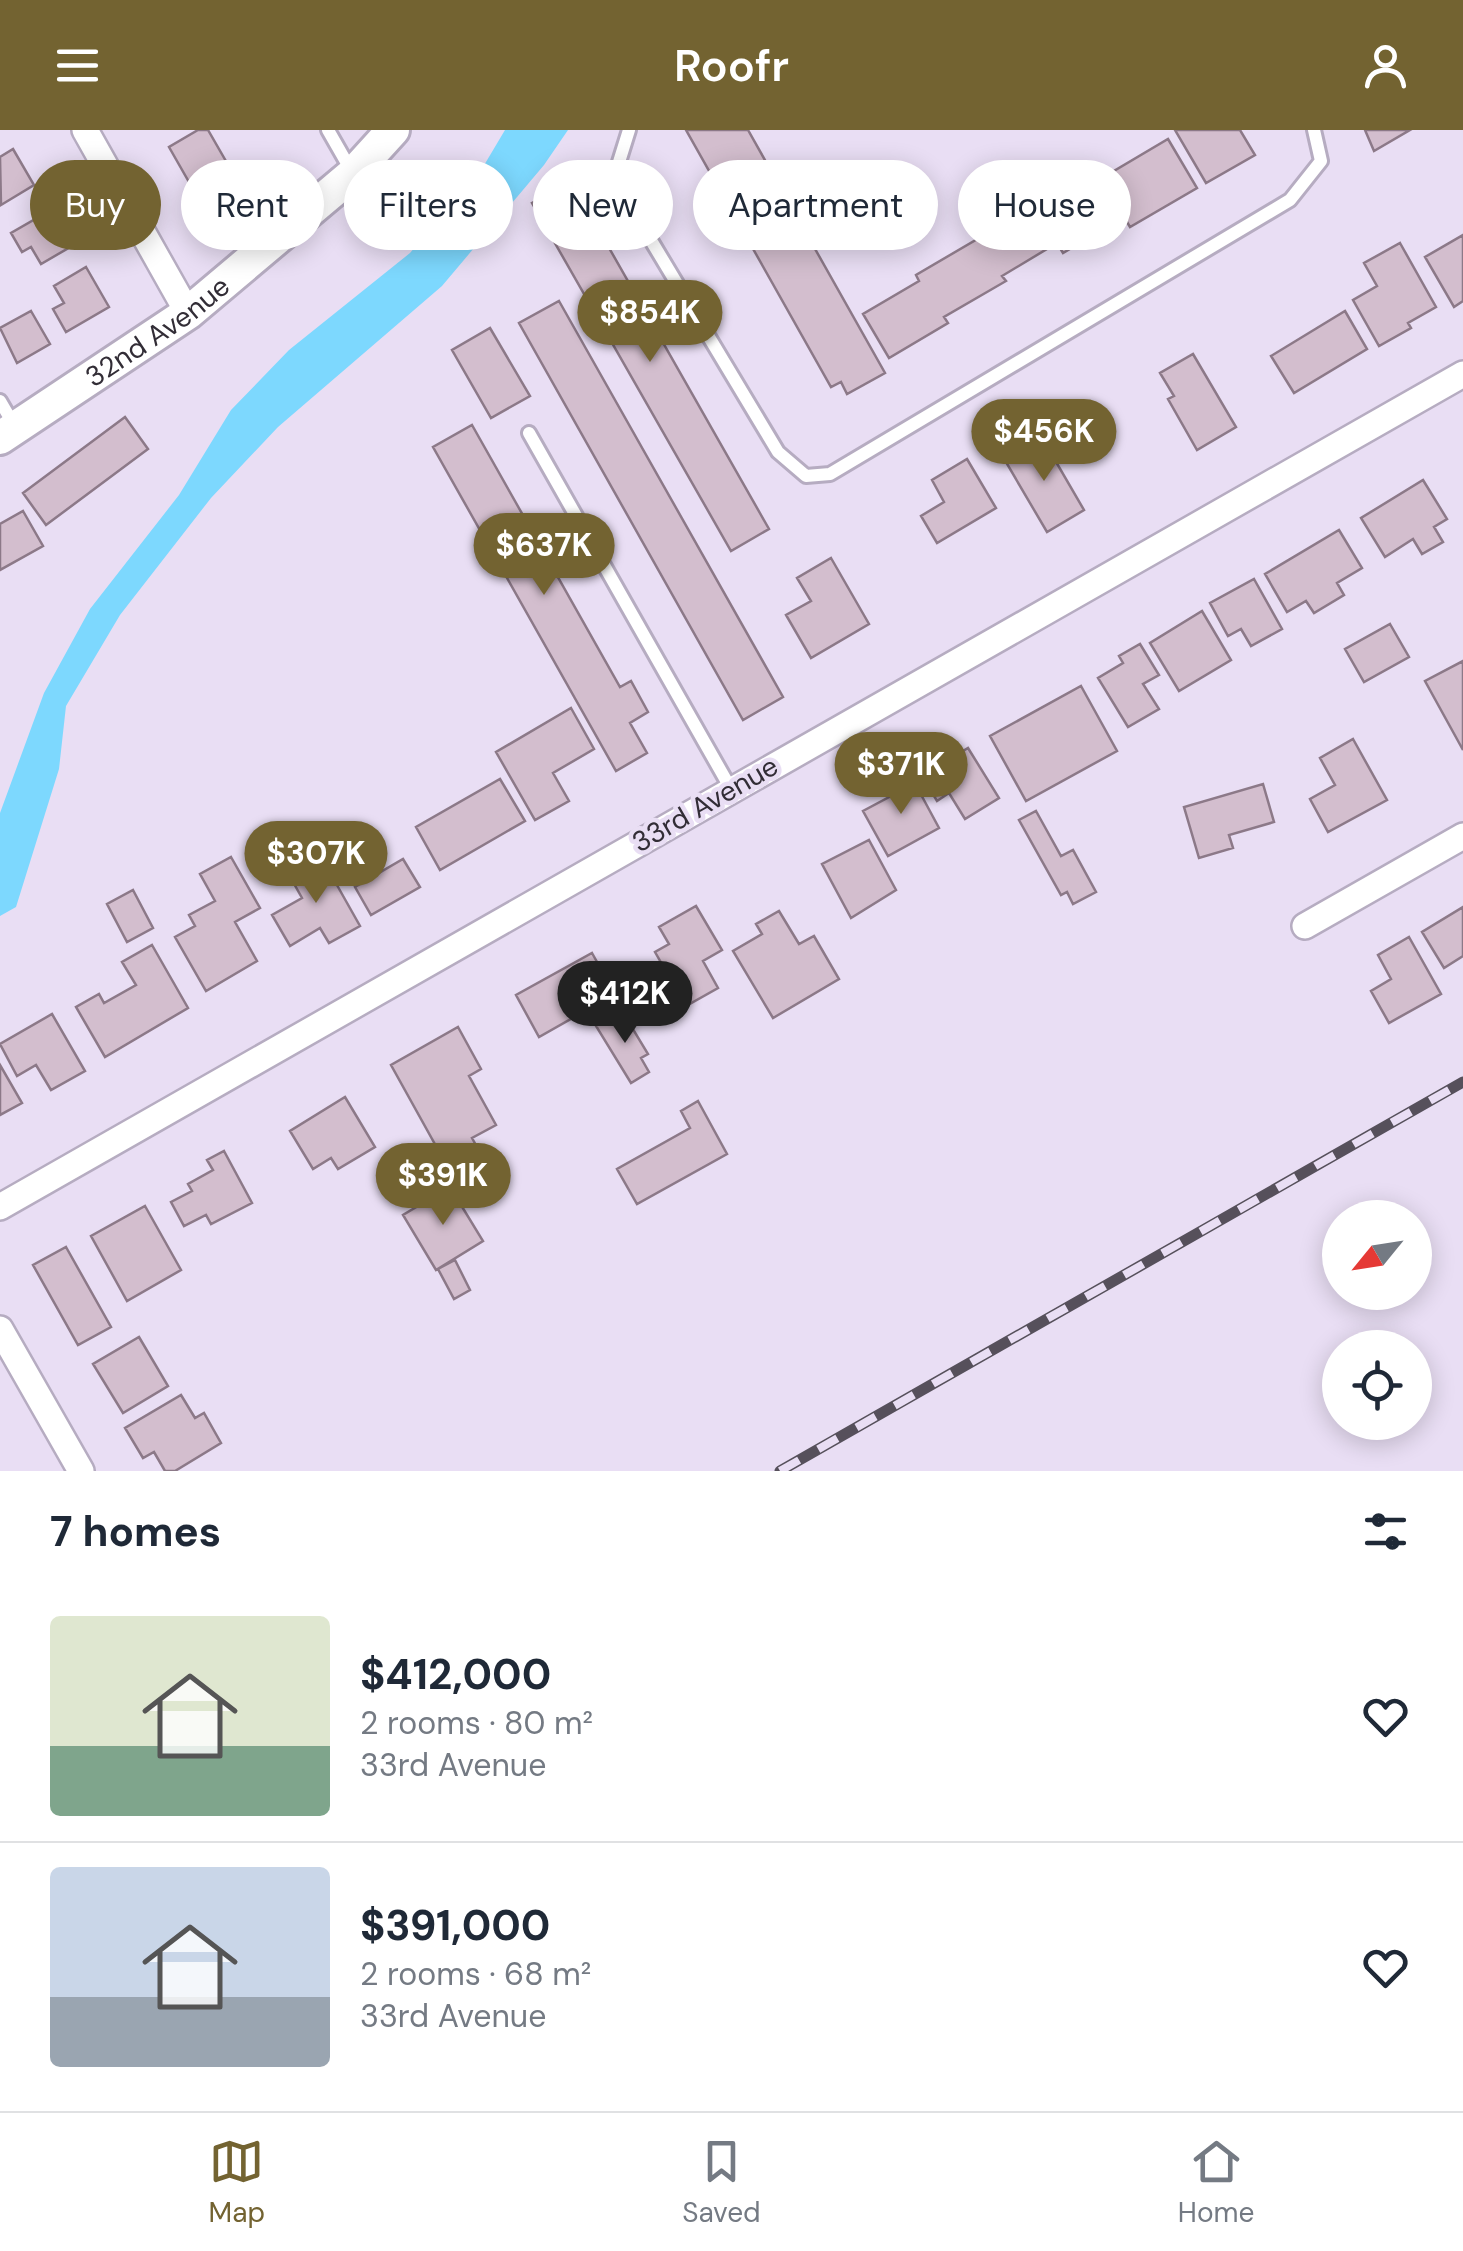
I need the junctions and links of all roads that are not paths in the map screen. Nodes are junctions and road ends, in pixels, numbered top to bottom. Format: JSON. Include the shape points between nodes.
{"nodes":[{"id":1,"x":85,"y":130,"type":"edge"},
{"id":2,"x":328,"y":130,"type":"edge"},
{"id":3,"x":393,"y":130,"type":"edge"},
{"id":4,"x":629,"y":130,"type":"edge"},
{"id":5,"x":1314,"y":130,"type":"edge"},
{"id":6,"x":346,"y":160,"type":"edge"},
{"id":7,"x":366,"y":160,"type":"edge"},
{"id":8,"x":344,"y":182,"type":"edge"},
{"id":9,"x":188,"y":313,"type":"junction"},
{"id":10,"x":1463,"y":374,"type":"edge"},
{"id":11,"x":5,"y":423,"type":"edge"},
{"id":12,"x":529,"y":432,"type":"dead end"},
{"id":13,"x":731,"y":789,"type":"junction"},
{"id":14,"x":1463,"y":836,"type":"edge"},
{"id":15,"x":1305,"y":926,"type":"dead end"},
{"id":16,"x":0,"y":1206,"type":"edge"},
{"id":17,"x":0,"y":1328,"type":"edge"},
{"id":18,"x":81,"y":1471,"type":"edge"}],
"edges":[{"from":1,"to":9,"type":"street"},
{"from":2,"to":6,"type":"lane"},
{"from":3,"to":7,"type":"street","name":"32nd Avenue"},
{"from":4,"to":5,"type":"lane","via":[[619,162],[625,197],[778,452],[806,476],[830,474],[1290,200],[1321,161]]},
{"from":8,"to":9,"type":"street","name":"32nd Avenue"},
{"from":9,"to":11,"type":"street","name":"32nd Avenue"},
{"from":10,"to":13,"type":"street","name":"33rd Avenue"},
{"from":12,"to":13,"type":"lane"},
{"from":13,"to":16,"type":"street","name":"33rd Avenue"},
{"from":14,"to":15,"type":"street"},
{"from":17,"to":18,"type":"street"}]}
